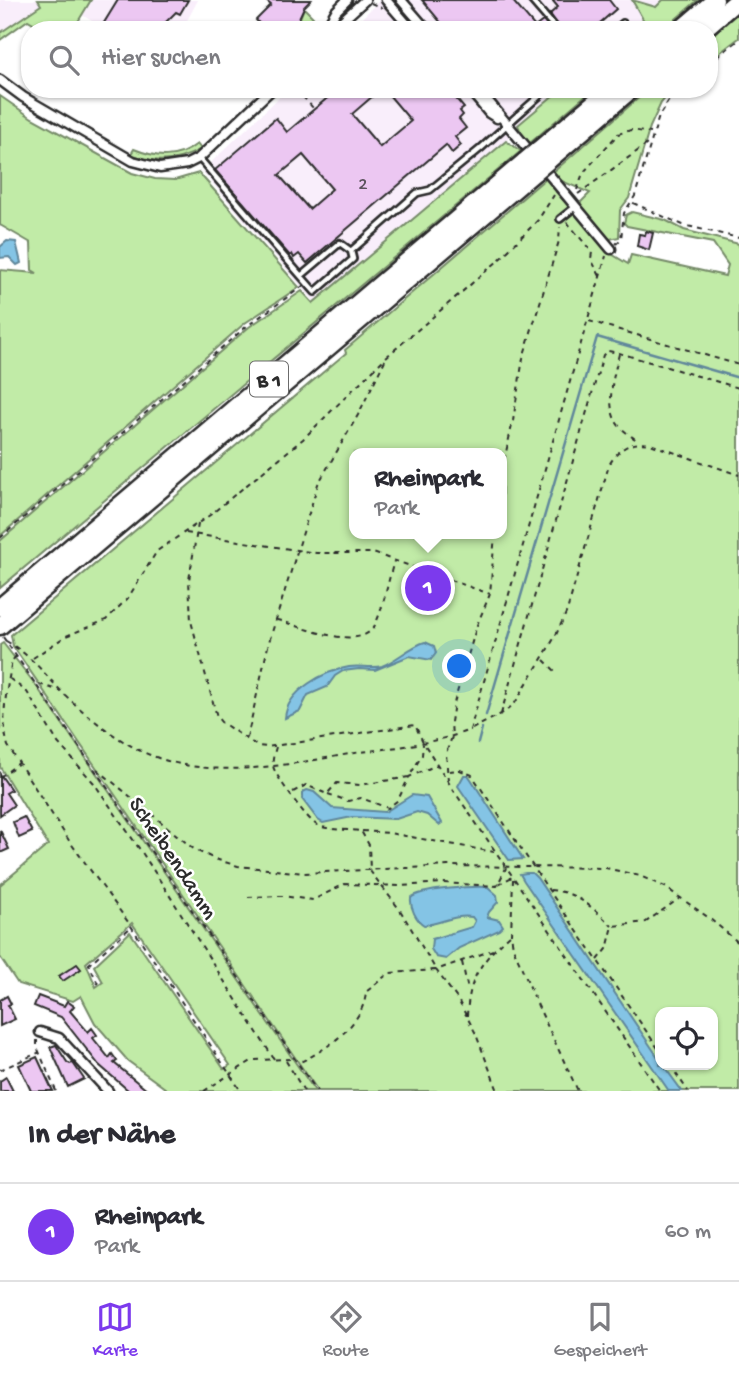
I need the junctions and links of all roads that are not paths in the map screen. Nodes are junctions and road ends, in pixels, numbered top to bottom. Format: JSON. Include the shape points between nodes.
{"nodes":[{"id":1,"x":347,"y":0,"type":"edge"},
{"id":2,"x":366,"y":0,"type":"edge"},
{"id":3,"x":401,"y":0,"type":"edge"},
{"id":4,"x":531,"y":0,"type":"edge"},
{"id":5,"x":715,"y":0,"type":"edge"},
{"id":6,"x":738,"y":0,"type":"edge"},
{"id":7,"x":388,"y":1,"type":"edge"},
{"id":8,"x":330,"y":21,"type":"edge"},
{"id":9,"x":342,"y":21,"type":"edge"},
{"id":10,"x":405,"y":21,"type":"edge"},
{"id":11,"x":419,"y":21,"type":"edge"},
{"id":12,"x":549,"y":21,"type":"edge"},
{"id":13,"x":690,"y":21,"type":"edge"},
{"id":14,"x":713,"y":21,"type":"edge"},
{"id":15,"x":0,"y":80,"type":"edge"},
{"id":16,"x":21,"y":96,"type":"edge"},
{"id":17,"x":25,"y":98,"type":"edge"},
{"id":18,"x":262,"y":98,"type":"edge"},
{"id":19,"x":476,"y":98,"type":"edge"},
{"id":20,"x":485,"y":98,"type":"edge"},
{"id":21,"x":536,"y":98,"type":"edge"},
{"id":22,"x":601,"y":98,"type":"edge"},
{"id":23,"x":620,"y":98,"type":"edge"},
{"id":24,"x":505,"y":124,"type":"junction"},
{"id":25,"x":543,"y":155,"type":"junction"},
{"id":26,"x":199,"y":158,"type":"junction"},
{"id":27,"x":573,"y":205,"type":"junction"},
{"id":28,"x":561,"y":218,"type":"road end"},
{"id":29,"x":611,"y":249,"type":"road end"},
{"id":30,"x":351,"y":251,"type":"junction"},
{"id":31,"x":301,"y":276,"type":"junction"},
{"id":32,"x":11,"y":604,"type":"edge"},
{"id":33,"x":3,"y":633,"type":"edge"},
{"id":34,"x":40,"y":1032,"type":"road end"},
{"id":35,"x":108,"y":1091,"type":"edge"}],
"edges":[{"from":1,"to":8,"type":"street"},
{"from":2,"to":9,"type":"street"},
{"from":3,"to":11,"type":"street"},
{"from":4,"to":12,"type":"lane"},
{"from":5,"to":13,"type":"highway"},
{"from":6,"to":14,"type":"highway"},
{"from":7,"to":10,"type":"street"},
{"from":15,"to":16,"type":"street"},
{"from":17,"to":26,"type":"street","via":[[133,161],[160,168]]},
{"from":18,"to":26,"type":"street"},
{"from":19,"to":24,"type":"street"},
{"from":20,"to":24,"type":"street"},
{"from":21,"to":24,"type":"lane"},
{"from":22,"to":25,"type":"highway","number":"B 1"},
{"from":23,"to":25,"type":"highway","number":"B 1"},
{"from":24,"to":27,"type":"street"},
{"from":24,"to":30,"type":"lane"},
{"from":25,"to":32,"type":"highway","number":"B 1","bridge":true},
{"from":26,"to":31,"type":"lane"},
{"from":27,"to":28,"type":"lane"},
{"from":27,"to":29,"type":"street"},
{"from":30,"to":31,"type":"lane","via":[[340,243]]},
{"from":30,"to":31,"type":"lane","via":[[353,259],[315,292]]},
{"from":32,"to":33,"type":"highway","number":"B 1"},
{"from":34,"to":35,"type":"street","via":[[59,1038]]}]}
